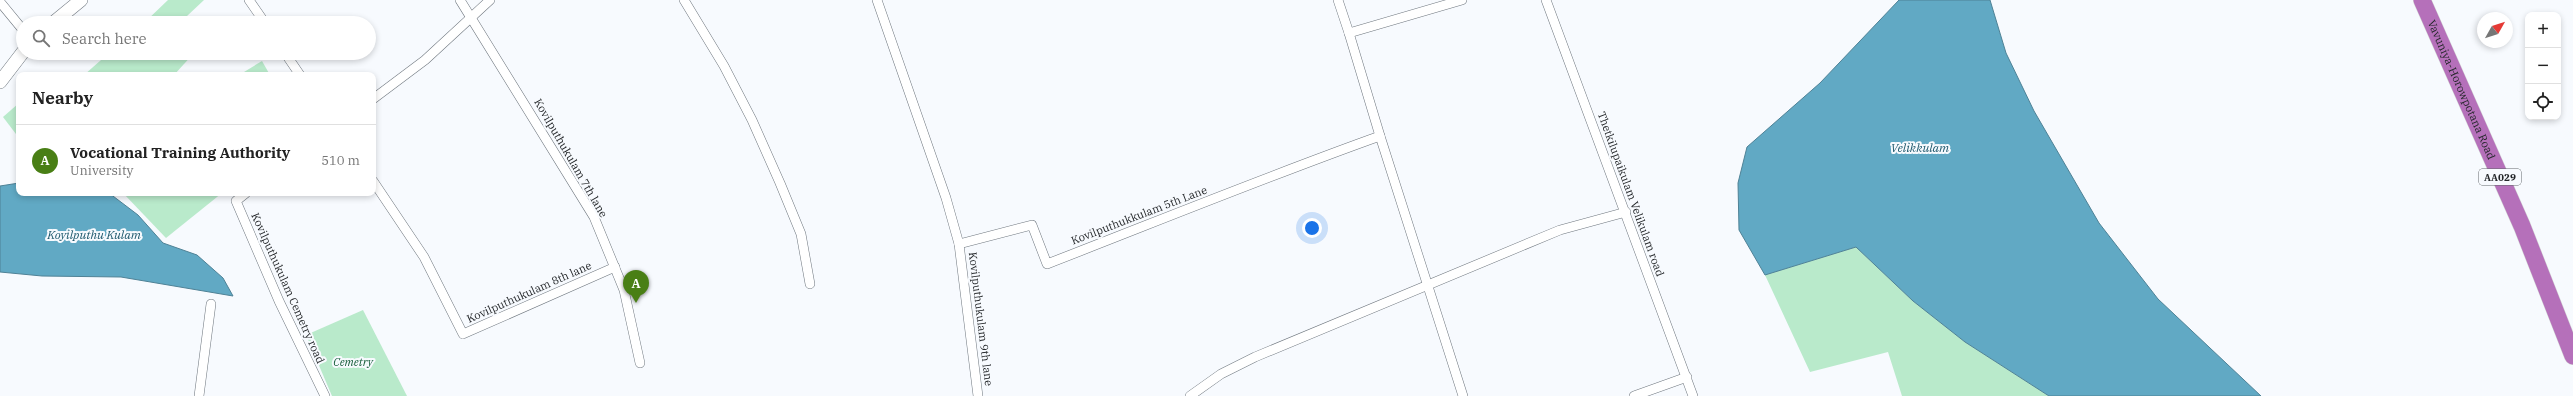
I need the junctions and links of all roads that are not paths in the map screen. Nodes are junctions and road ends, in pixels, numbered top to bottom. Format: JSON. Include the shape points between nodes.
{"nodes":[{"id":1,"x":81,"y":0,"type":"edge"},
{"id":2,"x":249,"y":0,"type":"edge"},
{"id":3,"x":460,"y":0,"type":"edge"},
{"id":4,"x":490,"y":0,"type":"edge"},
{"id":5,"x":684,"y":0,"type":"edge"},
{"id":6,"x":877,"y":0,"type":"edge"},
{"id":7,"x":1338,"y":0,"type":"edge"},
{"id":8,"x":1462,"y":0,"type":"edge"},
{"id":9,"x":1546,"y":0,"type":"edge"},
{"id":10,"x":2422,"y":0,"type":"edge"},
{"id":11,"x":0,"y":2,"type":"edge"},
{"id":12,"x":62,"y":16,"type":"edge"},
{"id":13,"x":260,"y":16,"type":"edge"},
{"id":14,"x":471,"y":16,"type":"junction"},
{"id":15,"x":16,"y":21,"type":"edge"},
{"id":16,"x":1349,"y":33,"type":"junction"},
{"id":17,"x":17,"y":60,"type":"edge"},
{"id":18,"x":290,"y":60,"type":"edge"},
{"id":19,"x":298,"y":72,"type":"edge"},
{"id":20,"x":0,"y":82,"type":"edge"},
{"id":21,"x":376,"y":98,"type":"edge"},
{"id":22,"x":1380,"y":136,"type":"junction"},
{"id":23,"x":376,"y":185,"type":"edge"},
{"id":24,"x":242,"y":196,"type":"edge"},
{"id":25,"x":1626,"y":212,"type":"junction"},
{"id":26,"x":959,"y":244,"type":"junction"},
{"id":27,"x":615,"y":267,"type":"junction"},
{"id":28,"x":810,"y":284,"type":"dead end"},
{"id":29,"x":1427,"y":287,"type":"junction"},
{"id":30,"x":211,"y":304,"type":"dead end"},
{"id":31,"x":2573,"y":356,"type":"edge"},
{"id":32,"x":640,"y":363,"type":"dead end"},
{"id":33,"x":1687,"y":377,"type":"junction"},
{"id":34,"x":199,"y":396,"type":"edge"},
{"id":35,"x":325,"y":396,"type":"edge"},
{"id":36,"x":978,"y":396,"type":"edge"},
{"id":37,"x":1190,"y":396,"type":"edge"},
{"id":38,"x":1464,"y":396,"type":"edge"},
{"id":39,"x":1634,"y":396,"type":"edge"},
{"id":40,"x":1693,"y":396,"type":"edge"}],
"edges":[{"from":1,"to":12,"type":"street"},
{"from":2,"to":13,"type":"street"},
{"from":3,"to":14,"type":"street","name":"Kovilputhukulam 7th lane"},
{"from":4,"to":14,"type":"street"},
{"from":5,"to":28,"type":"street","via":[[724,66],[777,176],[801,234]]},
{"from":6,"to":26,"type":"street","via":[[946,198]]},
{"from":7,"to":16,"type":"street"},
{"from":8,"to":16,"type":"street"},
{"from":9,"to":25,"type":"street","name":"Thetkilupaikulam Velikulam road"},
{"from":10,"to":31,"type":"highway","name":"Vavuniya-Horowpotana Road","number":"AA029","via":[[2522,226]]},
{"from":11,"to":15,"type":"street"},
{"from":14,"to":21,"type":"street","via":[[425,60]]},
{"from":14,"to":27,"type":"street","name":"Kovilputhukulam 7th lane","via":[[594,217]]},
{"from":16,"to":22,"type":"street"},
{"from":17,"to":20,"type":"street"},
{"from":18,"to":19,"type":"street"},
{"from":22,"to":26,"type":"street","name":"Kovilputhukkulam 5th Lane","via":[[1259,179],[1195,207],[1047,264],[1032,225]]},
{"from":22,"to":29,"type":"street"},
{"from":23,"to":27,"type":"street","name":"Kovilputhukulam 8th lane","via":[[424,257],[463,334]]},
{"from":24,"to":35,"type":"street","name":"Kovilputhukulam Cemetry road","via":[[236,200],[279,301]]},
{"from":25,"to":29,"type":"street","via":[[1560,230]]},
{"from":25,"to":33,"type":"street","name":"Thetkilupaikulam Velikulam road"},
{"from":26,"to":36,"type":"street","name":"Kovilputhukulam 9th lane"},
{"from":27,"to":32,"type":"street","name":"Kovilputhukulam 7th lane","via":[[624,290]]},
{"from":29,"to":37,"type":"street","via":[[1255,357],[1221,374]]},
{"from":29,"to":38,"type":"street"},
{"from":30,"to":34,"type":"street"},
{"from":33,"to":39,"type":"street"},
{"from":33,"to":40,"type":"street","name":"Thetkilupaikulam Velikulam road"}]}
